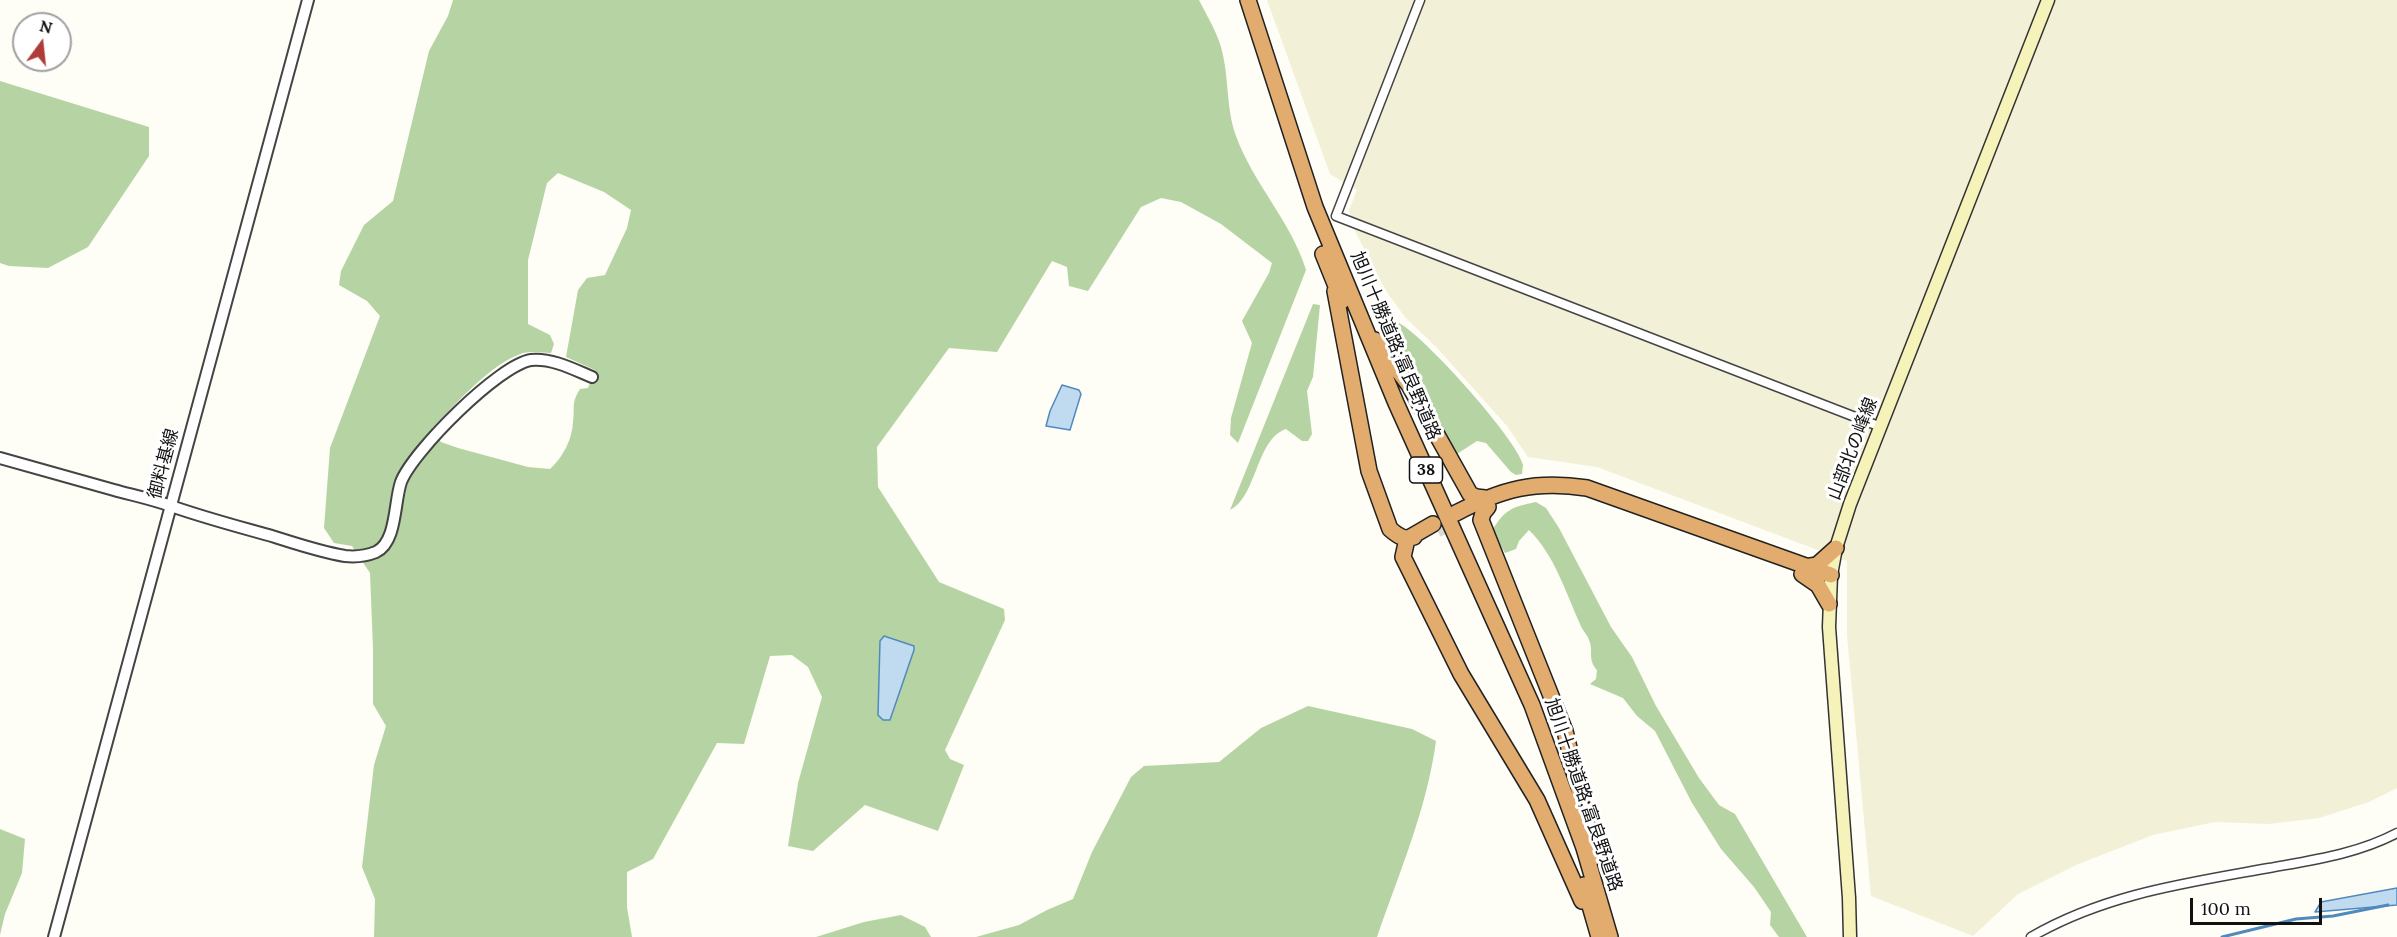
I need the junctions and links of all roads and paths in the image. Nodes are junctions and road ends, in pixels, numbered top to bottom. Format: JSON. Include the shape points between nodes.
{"nodes":[{"id":1,"x":308,"y":0,"type":"edge"},
{"id":2,"x":1238,"y":0,"type":"edge"},
{"id":3,"x":1248,"y":0,"type":"edge"},
{"id":4,"x":1420,"y":0,"type":"edge"},
{"id":5,"x":2048,"y":0,"type":"edge"},
{"id":6,"x":1332,"y":277,"type":"junction"},
{"id":7,"x":1361,"y":321,"type":"junction"},
{"id":8,"x":592,"y":377,"type":"dead end"},
{"id":9,"x":1881,"y":427,"type":"junction"},
{"id":10,"x":0,"y":458,"type":"edge"},
{"id":11,"x":1486,"y":502,"type":"junction"},
{"id":12,"x":170,"y":505,"type":"junction"},
{"id":13,"x":1457,"y":516,"type":"tunnel mouth"},
{"id":14,"x":1435,"y":527,"type":"tunnel mouth"},
{"id":15,"x":1407,"y":539,"type":"junction"},
{"id":16,"x":1836,"y":548,"type":"junction"},
{"id":17,"x":1803,"y":571,"type":"junction"},
{"id":18,"x":1830,"y":579,"type":"junction"},
{"id":19,"x":1829,"y":604,"type":"junction"},
{"id":20,"x":2397,"y":833,"type":"edge"},
{"id":21,"x":54,"y":937,"type":"edge"},
{"id":22,"x":1599,"y":937,"type":"edge"},
{"id":23,"x":1610,"y":937,"type":"edge"},
{"id":24,"x":1850,"y":937,"type":"edge"},
{"id":25,"x":2031,"y":937,"type":"edge"}],
"edges":[{"from":1,"to":12,"type":"street","name":"御料基線"},
{"from":2,"to":6,"type":"highway","name":"旭川十勝道路;富良野道路","number":"38"},
{"from":3,"to":7,"type":"highway","name":"旭川十勝道路;富良野道路","number":"38","via":[[1315,207]]},
{"from":4,"to":9,"type":"street","via":[[1336,216]]},
{"from":5,"to":9,"type":"main road","name":"山部北の峰線"},
{"from":6,"to":15,"type":"highway","number":"38","via":[[1369,471],[1390,529]]},
{"from":6,"to":22,"type":"highway","name":"旭川十勝道路;富良野道路","number":"38","via":[[1522,708],[1574,850]]},
{"from":7,"to":11,"type":"highway","via":[[1409,385],[1470,494]]},
{"from":7,"to":23,"type":"highway","name":"旭川十勝道路;富良野道路","number":"38","via":[[1532,705],[1584,848]]},
{"from":8,"to":12,"type":"street","via":[[543,360],[529,360],[507,370],[453,418],[412,462],[402,481],[385,546],[369,554],[357,557],[331,553]]},
{"from":9,"to":16,"type":"main road","name":"山部北の峰線"},
{"from":10,"to":12,"type":"street"},
{"from":11,"to":13,"type":"highway"},
{"from":11,"to":17,"type":"highway","via":[[1509,490],[1549,484],[1587,488]]},
{"from":11,"to":23,"type":"highway","via":[[1481,520],[1565,732]]},
{"from":12,"to":21,"type":"street","name":"御料基線"},
{"from":14,"to":15,"type":"highway"},
{"from":15,"to":22,"type":"highway","number":"38","via":[[1403,557],[1410,574],[1461,674],[1537,800]]},
{"from":16,"to":17,"type":"highway","via":[[1817,565]]},
{"from":16,"to":18,"type":"main road","name":"山部北の峰線"},
{"from":17,"to":18,"type":"highway"},
{"from":17,"to":19,"type":"highway","via":[[1818,585]]},
{"from":18,"to":19,"type":"main road","name":"山部北の峰線"},
{"from":19,"to":24,"type":"main road","name":"山部北の峰線"},
{"from":20,"to":25,"type":"street","via":[[2346,853],[2118,898]]}]}
